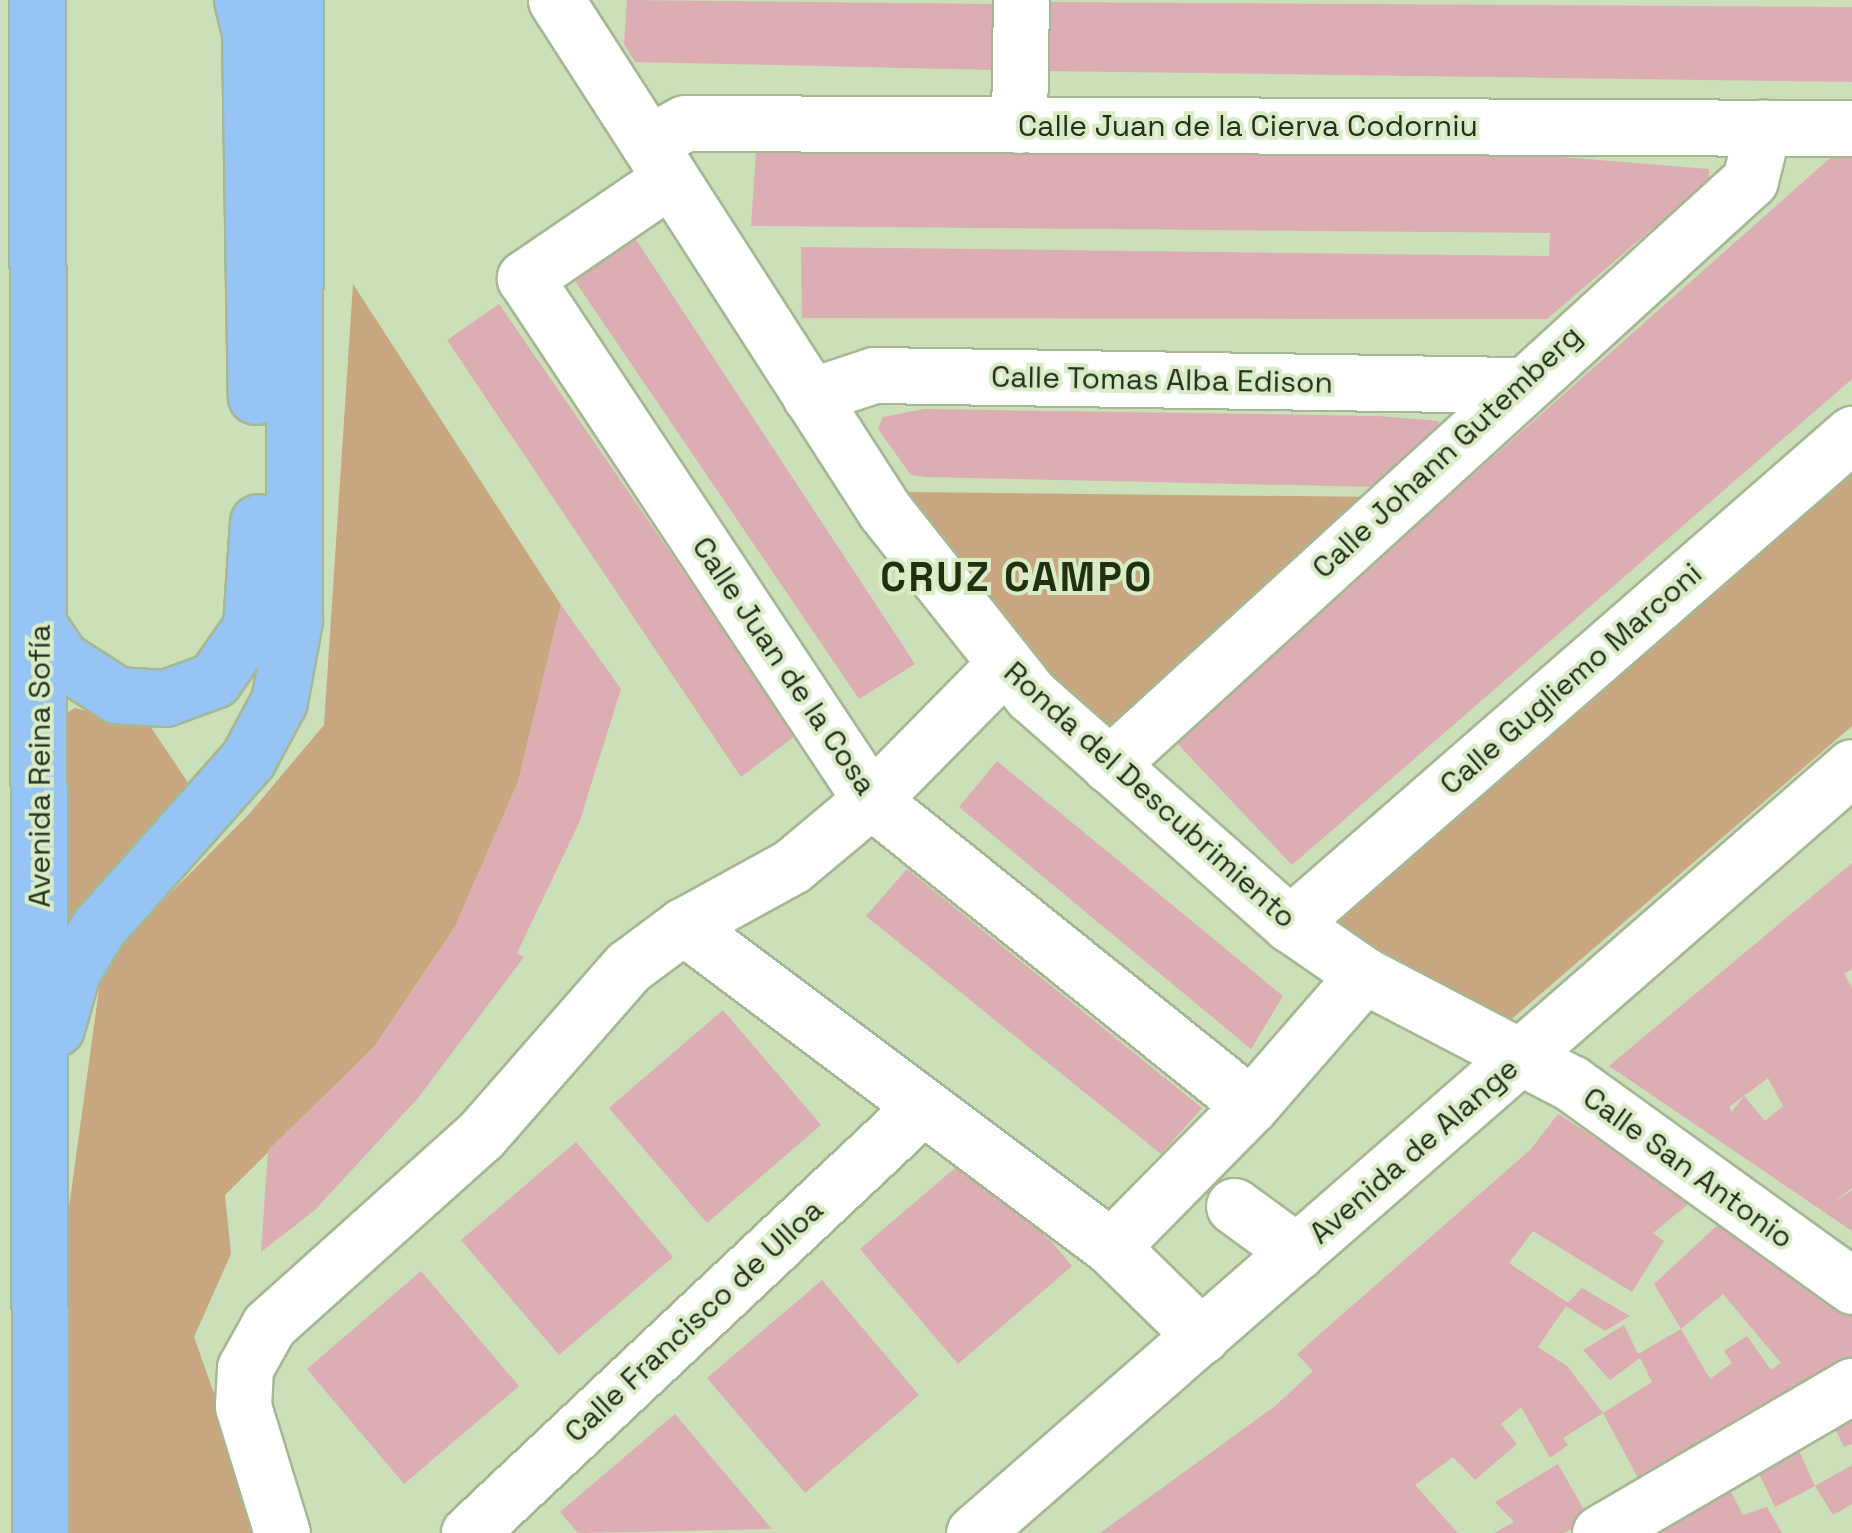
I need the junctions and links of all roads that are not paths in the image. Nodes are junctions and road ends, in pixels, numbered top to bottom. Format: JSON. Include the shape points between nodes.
{"nodes":[{"id":1,"x":37,"y":0,"type":"edge"},
{"id":2,"x":242,"y":0,"type":"edge"},
{"id":3,"x":295,"y":0,"type":"edge"},
{"id":4,"x":556,"y":0,"type":"edge"},
{"id":5,"x":1020,"y":0,"type":"edge"},
{"id":6,"x":1019,"y":124,"type":"junction"},
{"id":7,"x":1763,"y":128,"type":"junction"},
{"id":8,"x":1852,"y":128,"type":"edge"},
{"id":9,"x":659,"y":161,"type":"junction"},
{"id":10,"x":526,"y":278,"type":"joint"},
{"id":11,"x":1518,"y":386,"type":"junction"},
{"id":12,"x":810,"y":396,"type":"junction"},
{"id":13,"x":1852,"y":434,"type":"edge"},
{"id":14,"x":40,"y":626,"type":"junction"},
{"id":15,"x":1004,"y":665,"type":"junction"},
{"id":16,"x":1109,"y":765,"type":"junction"},
{"id":17,"x":1852,"y":767,"type":"edge"},
{"id":18,"x":871,"y":800,"type":"junction"},
{"id":19,"x":1290,"y":924,"type":"junction"},
{"id":20,"x":683,"y":926,"type":"junction"},
{"id":21,"x":1364,"y":976,"type":"junction"},
{"id":22,"x":1519,"y":1060,"type":"junction"},
{"id":23,"x":1251,"y":1105,"type":"junction"},
{"id":24,"x":920,"y":1109,"type":"junction"},
{"id":25,"x":40,"y":1114,"type":"junction"},
{"id":26,"x":1234,"y":1206,"type":"dead end"},
{"id":27,"x":1111,"y":1247,"type":"junction"},
{"id":28,"x":1297,"y":1252,"type":"junction"},
{"id":29,"x":1852,"y":1286,"type":"edge"},
{"id":30,"x":1202,"y":1336,"type":"junction"},
{"id":31,"x":1852,"y":1386,"type":"edge"},
{"id":32,"x":40,"y":1533,"type":"edge"},
{"id":33,"x":282,"y":1533,"type":"edge"},
{"id":34,"x":469,"y":1533,"type":"edge"},
{"id":35,"x":974,"y":1533,"type":"edge"},
{"id":36,"x":1600,"y":1533,"type":"edge"}],
"edges":[{"from":1,"to":14,"type":"highway","name":"Avenida Reina Sofía"},
{"from":2,"to":14,"type":"highway","via":[[250,33],[259,558],[251,627],[214,680],[165,698],[116,695],[86,680]]},
{"from":3,"to":25,"type":"highway","via":[[294,620],[279,700],[248,759],[98,928],[72,972]]},
{"from":4,"to":9,"type":"street","name":"Ronda del Descubrimiento"},
{"from":5,"to":6,"type":"street"},
{"from":6,"to":7,"type":"street","name":"Calle Juan de la Cierva Codorniu"},
{"from":6,"to":9,"type":"street","name":"Calle Juan de la Cierva Codorniu","via":[[685,123]]},
{"from":7,"to":8,"type":"street","name":"Calle Juan de la Cierva Codorniu"},
{"from":7,"to":11,"type":"street","name":"Calle Johann Gutemberg","via":[[1750,180]]},
{"from":9,"to":10,"type":"street","name":"Calle Juan de la Cierva Codorniu"},
{"from":9,"to":12,"type":"street","name":"Ronda del Descubrimiento"},
{"from":10,"to":18,"type":"street","name":"Calle Juan de la Cosa"},
{"from":11,"to":12,"type":"street","name":"Calle Tomas Alba Edison","via":[[874,375]]},
{"from":11,"to":16,"type":"street","name":"Calle Johann Gutemberg"},
{"from":12,"to":15,"type":"street","name":"Ronda del Descubrimiento","via":[[885,511]]},
{"from":13,"to":19,"type":"street","name":"Calle Gugliemo Marconi"},
{"from":14,"to":25,"type":"highway","name":"Avenida Reina Sofía"},
{"from":15,"to":16,"type":"street","name":"Ronda del Descubrimiento"},
{"from":15,"to":18,"type":"street"},
{"from":16,"to":19,"type":"street","name":"Ronda del Descubrimiento"},
{"from":17,"to":22,"type":"street","name":"Avenida de Alange"},
{"from":18,"to":20,"type":"street","via":[[792,866]]},
{"from":18,"to":23,"type":"street","name":"Calle Juan de la Cosa"},
{"from":19,"to":21,"type":"street","name":"Ronda del Descubrimiento"},
{"from":20,"to":24,"type":"street"},
{"from":20,"to":33,"type":"street","via":[[628,966],[480,1136],[269,1325],[246,1368],[243,1406]]},
{"from":21,"to":22,"type":"street","name":"Ronda del Descubrimiento"},
{"from":21,"to":23,"type":"street"},
{"from":22,"to":28,"type":"street","name":"Avenida de Alange"},
{"from":22,"to":29,"type":"street","name":"Calle San Antonio","via":[[1571,1083]]},
{"from":23,"to":27,"type":"street"},
{"from":24,"to":27,"type":"street"},
{"from":24,"to":34,"type":"street","name":"Calle Francisco de Ulloa"},
{"from":25,"to":32,"type":"highway","name":"Avenida Reina Sofía"},
{"from":26,"to":28,"type":"street"},
{"from":27,"to":30,"type":"street"},
{"from":28,"to":30,"type":"street","name":"Avenida de Alange"},
{"from":30,"to":35,"type":"street","name":"Avenida de Alange"},
{"from":31,"to":36,"type":"street"}]}
